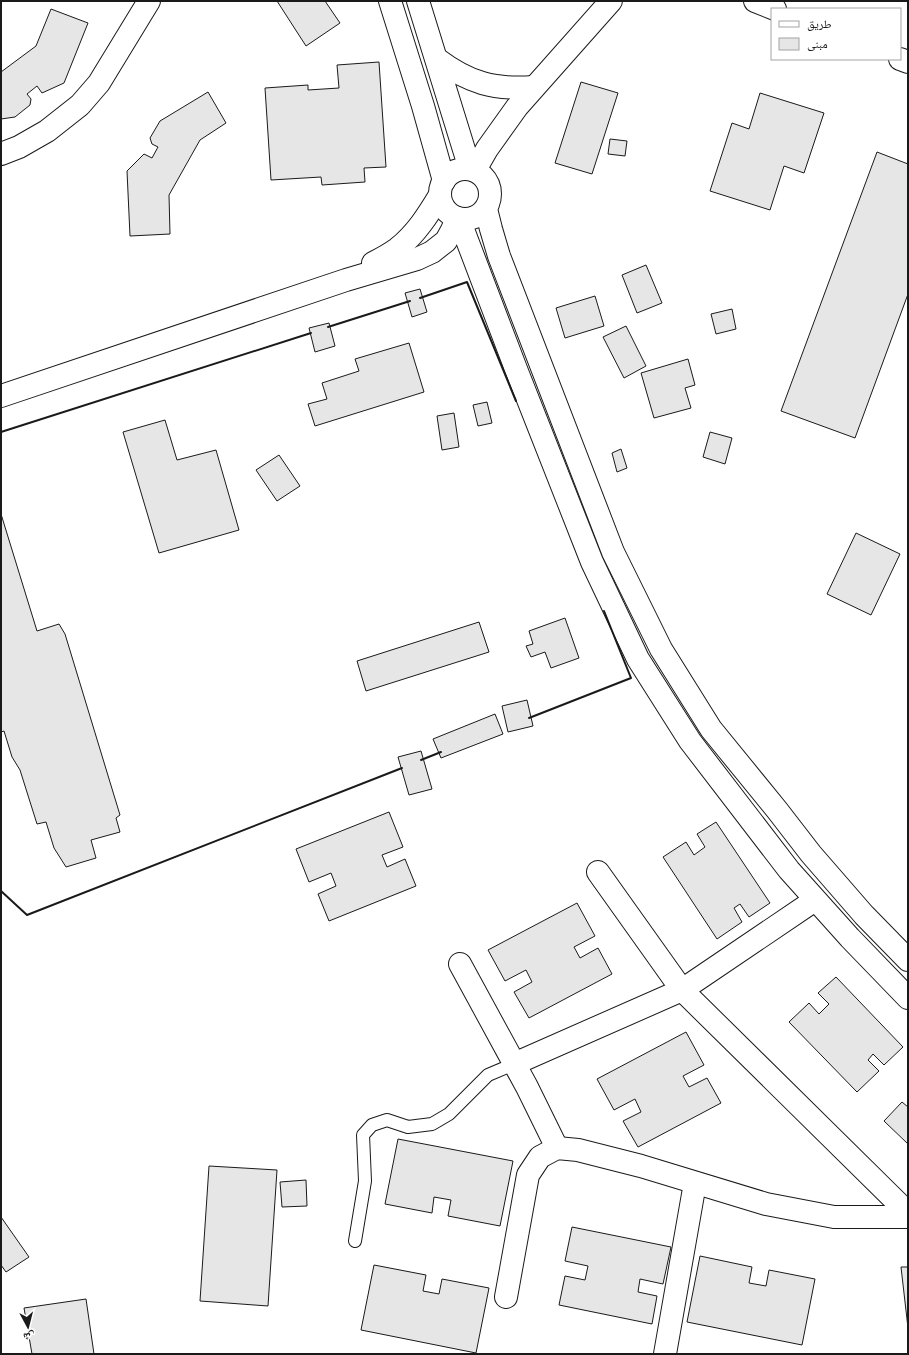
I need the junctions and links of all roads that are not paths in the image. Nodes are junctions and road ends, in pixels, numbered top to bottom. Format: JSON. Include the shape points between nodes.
{"nodes":[{"id":1,"x":149,"y":1,"type":"edge"},
{"id":2,"x":390,"y":1,"type":"edge"},
{"id":3,"x":418,"y":1,"type":"edge"},
{"id":4,"x":612,"y":1,"type":"edge"},
{"id":5,"x":755,"y":1,"type":"edge"},
{"id":6,"x":772,"y":8,"type":"edge"},
{"id":7,"x":437,"y":59,"type":"junction"},
{"id":8,"x":534,"y":87,"type":"junction"},
{"id":9,"x":1,"y":154,"type":"edge"},
{"id":10,"x":472,"y":170,"type":"junction"},
{"id":11,"x":442,"y":188,"type":"junction"},
{"id":12,"x":486,"y":208,"type":"junction"},
{"id":13,"x":458,"y":218,"type":"junction"},
{"id":14,"x":346,"y":280,"type":"junction"},
{"id":15,"x":1,"y":396,"type":"edge"},
{"id":16,"x":613,"y":552,"type":"junction"},
{"id":17,"x":592,"y":562,"type":"junction"},
{"id":18,"x":598,"y":872,"type":"dead end"},
{"id":19,"x":815,"y":900,"type":"junction"},
{"id":20,"x":908,"y":960,"type":"edge"},
{"id":21,"x":460,"y":964,"type":"dead end"},
{"id":22,"x":682,"y":990,"type":"junction"},
{"id":23,"x":908,"y":998,"type":"edge"},
{"id":24,"x":514,"y":1064,"type":"junction"},
{"id":25,"x":557,"y":1148,"type":"junction"},
{"id":26,"x":695,"y":1183,"type":"junction"},
{"id":27,"x":908,"y":1213,"type":"edge"},
{"id":28,"x":908,"y":1216,"type":"edge"},
{"id":29,"x":355,"y":1241,"type":"dead end"},
{"id":30,"x":506,"y":1297,"type":"dead end"},
{"id":31,"x":665,"y":1354,"type":"edge"}],
"edges":[{"from":1,"to":9,"type":"street","via":[[99,83],[80,105],[47,131],[19,148]]},
{"from":2,"to":11,"type":"street","via":[[423,106]]},
{"from":3,"to":7,"type":"street"},
{"from":4,"to":8,"type":"street"},
{"from":5,"to":6,"type":"street"},
{"from":7,"to":8,"type":"street","via":[[466,78],[482,83],[499,87]]},
{"from":7,"to":10,"type":"street"},
{"from":8,"to":10,"type":"street"},
{"from":10,"to":11,"type":"street","via":[[455,171]]},
{"from":10,"to":12,"type":"street","via":[[488,182],[491,191]]},
{"from":11,"to":13,"type":"street","via":[[442,203],[445,210]]},
{"from":11,"to":14,"type":"street","via":[[424,221],[411,237],[397,249]]},
{"from":12,"to":13,"type":"street","via":[[474,218]]},
{"from":12,"to":16,"type":"street","via":[[499,256]]},
{"from":13,"to":14,"type":"street","via":[[446,241],[432,252],[417,259]]},
{"from":13,"to":17,"type":"street"},
{"from":14,"to":15,"type":"street"},
{"from":16,"to":17,"type":"street"},
{"from":16,"to":20,"type":"street","via":[[661,649],[711,729],[811,854],[864,915]]},
{"from":17,"to":19,"type":"street","via":[[638,659],[690,741],[788,870]]},
{"from":18,"to":22,"type":"street"},
{"from":19,"to":22,"type":"street"},
{"from":19,"to":23,"type":"street"},
{"from":21,"to":24,"type":"street"},
{"from":22,"to":24,"type":"street"},
{"from":22,"to":27,"type":"street"},
{"from":24,"to":25,"type":"street"},
{"from":24,"to":29,"type":"lane","via":[[488,1075],[449,1114],[432,1124],[408,1127],[387,1120],[372,1124],[363,1135],[365,1181]]},
{"from":25,"to":26,"type":"street","via":[[578,1150]]},
{"from":25,"to":30,"type":"street","via":[[540,1157],[528,1175]]},
{"from":26,"to":28,"type":"street","via":[[766,1204],[834,1217]]},
{"from":26,"to":31,"type":"street"}]}
